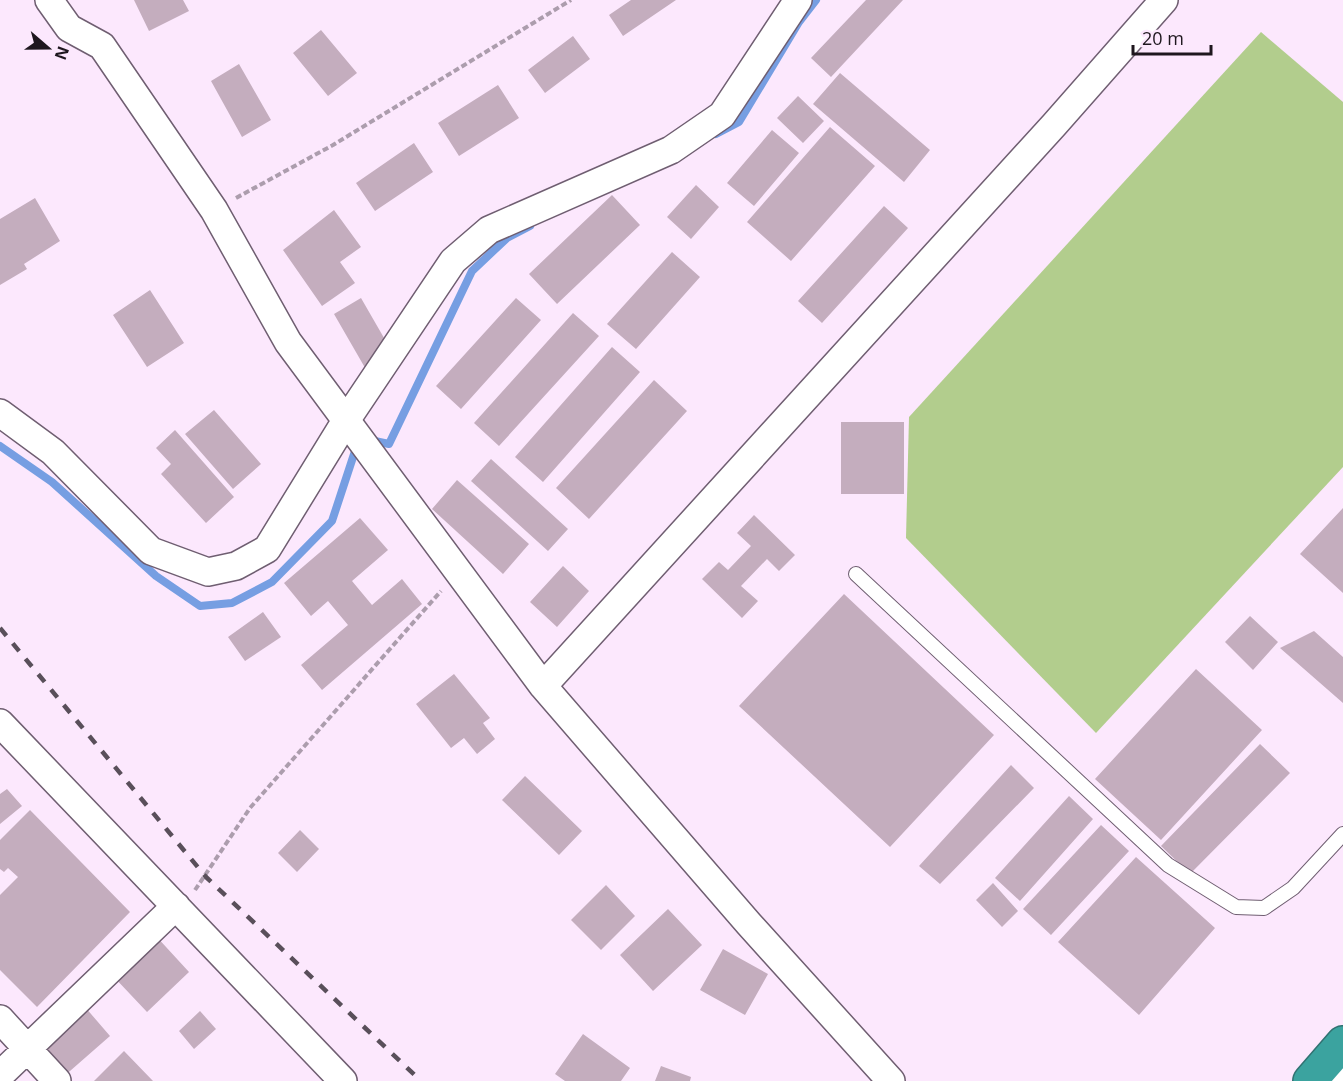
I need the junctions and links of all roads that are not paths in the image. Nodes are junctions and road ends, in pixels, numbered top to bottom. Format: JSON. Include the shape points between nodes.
{"nodes":[{"id":1,"x":49,"y":0,"type":"edge"},
{"id":2,"x":798,"y":0,"type":"edge"},
{"id":3,"x":1164,"y":0,"type":"edge"},
{"id":4,"x":0,"y":413,"type":"edge"},
{"id":5,"x":345,"y":422,"type":"junction"},
{"id":6,"x":856,"y":574,"type":"dead end"},
{"id":7,"x":543,"y":686,"type":"junction"},
{"id":8,"x":0,"y":723,"type":"edge"},
{"id":9,"x":1343,"y":834,"type":"edge"},
{"id":10,"x":176,"y":906,"type":"junction"},
{"id":11,"x":0,"y":1019,"type":"edge"},
{"id":12,"x":1343,"y":1043,"type":"edge"},
{"id":13,"x":25,"y":1049,"type":"junction"},
{"id":14,"x":1343,"y":1071,"type":"edge"},
{"id":15,"x":0,"y":1075,"type":"edge"},
{"id":16,"x":57,"y":1081,"type":"edge"},
{"id":17,"x":343,"y":1081,"type":"edge"},
{"id":18,"x":891,"y":1081,"type":"edge"},
{"id":19,"x":1310,"y":1081,"type":"edge"},
{"id":20,"x":1335,"y":1081,"type":"edge"}],
"edges":[{"from":1,"to":5,"type":"street","via":[[69,28],[102,46],[214,210],[288,342]]},
{"from":2,"to":5,"type":"street","via":[[722,115],[671,150],[489,230],[453,261]]},
{"from":3,"to":7,"type":"street"},
{"from":4,"to":5,"type":"street","via":[[53,452],[151,551],[208,572],[236,566],[267,549]]},
{"from":5,"to":7,"type":"street"},
{"from":6,"to":9,"type":"lane","via":[[1168,865],[1236,907],[1264,908],[1293,888]]},
{"from":7,"to":18,"type":"street"},
{"from":8,"to":10,"type":"street"},
{"from":10,"to":13,"type":"street"},
{"from":10,"to":17,"type":"street"},
{"from":11,"to":13,"type":"street"},
{"from":12,"to":19,"type":"highway"},
{"from":13,"to":15,"type":"street"},
{"from":13,"to":16,"type":"street"},
{"from":14,"to":20,"type":"lane"}]}
